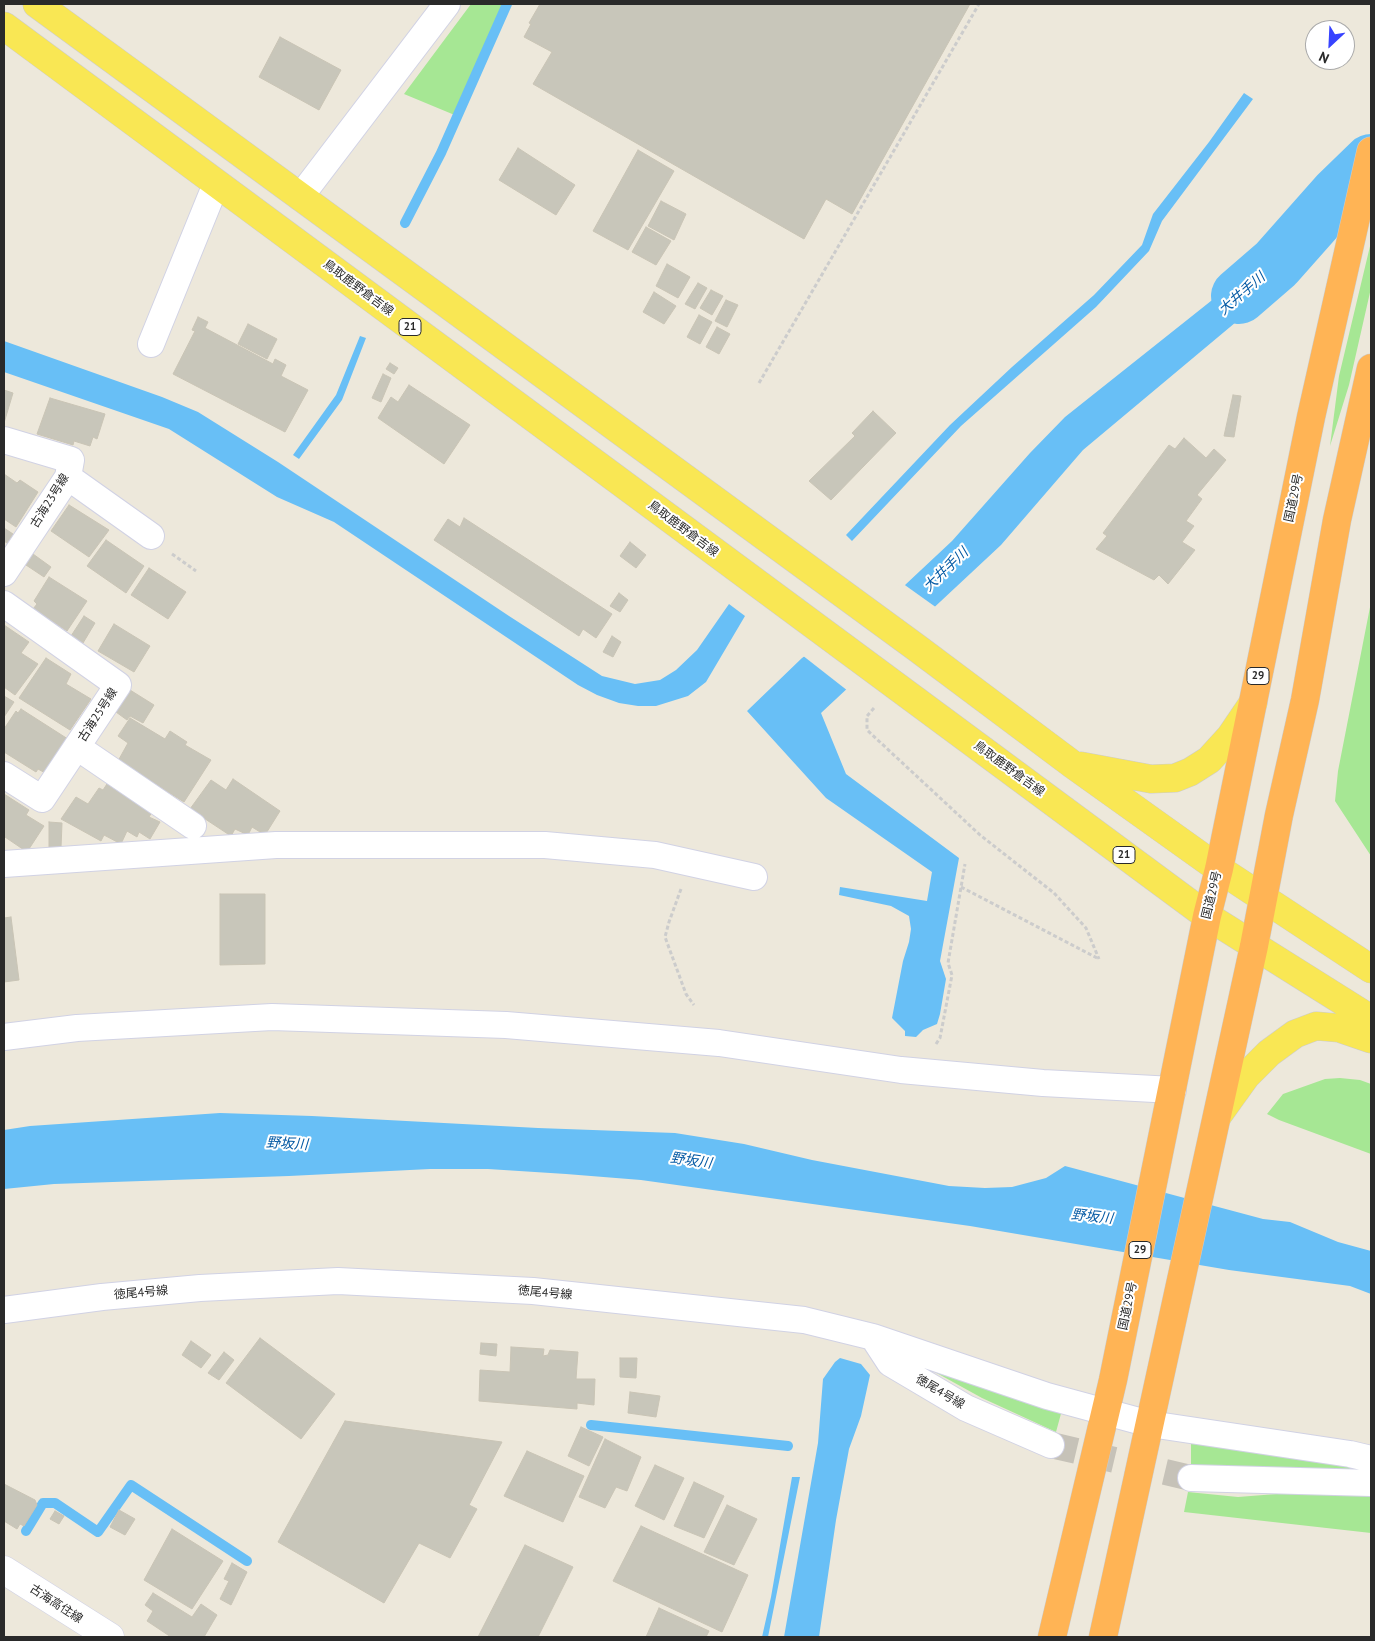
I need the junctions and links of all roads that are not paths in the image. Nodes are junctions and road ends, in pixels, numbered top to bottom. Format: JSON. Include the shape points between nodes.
{"nodes":[{"id":1,"x":37,"y":4,"type":"edge"},
{"id":2,"x":447,"y":4,"type":"edge"},
{"id":3,"x":4,"y":26,"type":"edge"},
{"id":4,"x":1371,"y":152,"type":"edge"},
{"id":5,"x":216,"y":184,"type":"junction"},
{"id":6,"x":300,"y":197,"type":"junction"},
{"id":7,"x":151,"y":344,"type":"dead end"},
{"id":8,"x":1371,"y":368,"type":"edge"},
{"id":9,"x":4,"y":440,"type":"edge"},
{"id":10,"x":68,"y":476,"type":"junction"},
{"id":11,"x":151,"y":536,"type":"dead end"},
{"id":12,"x":4,"y":573,"type":"edge"},
{"id":13,"x":4,"y":604,"type":"edge"},
{"id":14,"x":1253,"y":703,"type":"junction"},
{"id":15,"x":77,"y":747,"type":"junction"},
{"id":16,"x":1072,"y":764,"type":"junction"},
{"id":17,"x":4,"y":775,"type":"edge"},
{"id":18,"x":193,"y":826,"type":"dead end"},
{"id":19,"x":4,"y":864,"type":"edge"},
{"id":20,"x":1219,"y":869,"type":"junction"},
{"id":21,"x":754,"y":877,"type":"dead end"},
{"id":22,"x":1263,"y":898,"type":"junction"},
{"id":23,"x":1207,"y":916,"type":"junction"},
{"id":24,"x":1254,"y":946,"type":"junction"},
{"id":25,"x":1371,"y":969,"type":"edge"},
{"id":26,"x":1371,"y":1019,"type":"edge"},
{"id":27,"x":4,"y":1036,"type":"edge"},
{"id":28,"x":1371,"y":1039,"type":"edge"},
{"id":29,"x":1173,"y":1090,"type":"junction"},
{"id":30,"x":1216,"y":1123,"type":"junction"},
{"id":31,"x":4,"y":1310,"type":"edge"},
{"id":32,"x":873,"y":1337,"type":"junction"},
{"id":33,"x":1106,"y":1412,"type":"junction"},
{"id":34,"x":1150,"y":1424,"type":"junction"},
{"id":35,"x":1051,"y":1445,"type":"tunnel mouth"},
{"id":36,"x":1371,"y":1459,"type":"edge"},
{"id":37,"x":1191,"y":1478,"type":"tunnel mouth"},
{"id":38,"x":1371,"y":1483,"type":"edge"},
{"id":39,"x":4,"y":1570,"type":"edge"},
{"id":40,"x":95,"y":1634,"type":"edge"},
{"id":41,"x":1052,"y":1637,"type":"edge"},
{"id":42,"x":1103,"y":1637,"type":"edge"}],
"edges":[{"from":1,"to":6,"type":"main road"},
{"from":2,"to":6,"type":"street"},
{"from":3,"to":5,"type":"main road","name":"鳥取鹿野倉吉線","number":"21"},
{"from":4,"to":14,"type":"highway","name":"国道29号","number":"29","via":[[1311,417]]},
{"from":5,"to":7,"type":"street"},
{"from":5,"to":23,"type":"main road","name":"鳥取鹿野倉吉線","number":"21"},
{"from":6,"to":16,"type":"main road"},
{"from":8,"to":22,"type":"highway","via":[[1337,520],[1305,700]]},
{"from":9,"to":10,"type":"street","name":"古海23号線","via":[[71,460]]},
{"from":10,"to":11,"type":"street"},
{"from":10,"to":12,"type":"street","name":"古海23号線"},
{"from":13,"to":15,"type":"street","name":"古海25号線","via":[[118,685]]},
{"from":14,"to":16,"type":"main road","via":[[1230,737],[1209,760],[1175,778],[1151,780]]},
{"from":14,"to":20,"type":"highway","name":"国道29号","number":"29"},
{"from":15,"to":17,"type":"street","name":"古海25号線","via":[[42,799]]},
{"from":15,"to":18,"type":"street"},
{"from":16,"to":20,"type":"main road"},
{"from":19,"to":21,"type":"street","via":[[276,845],[545,845],[655,855]]},
{"from":20,"to":22,"type":"main road"},
{"from":20,"to":23,"type":"highway","name":"国道29号","number":"29"},
{"from":22,"to":24,"type":"highway"},
{"from":22,"to":25,"type":"main road"},
{"from":23,"to":24,"type":"main road","name":"鳥取鹿野倉吉線","number":"21"},
{"from":23,"to":29,"type":"highway","name":"国道29号","number":"29"},
{"from":24,"to":26,"type":"main road","name":"鳥取鹿野倉吉線","number":"21"},
{"from":24,"to":30,"type":"highway"},
{"from":27,"to":29,"type":"street","via":[[77,1028],[272,1017],[487,1024],[719,1043],[901,1070],[1043,1083]]},
{"from":28,"to":30,"type":"main road","via":[[1339,1028],[1316,1026],[1295,1034],[1246,1076]]},
{"from":29,"to":33,"type":"highway","name":"国道29号","number":"29"},
{"from":30,"to":34,"type":"highway"},
{"from":31,"to":32,"type":"street","name":"徳尾4号線","via":[[200,1288],[338,1281],[533,1291],[717,1310],[804,1320]]},
{"from":32,"to":33,"type":"street","via":[[1048,1396]]},
{"from":32,"to":35,"type":"street","name":"徳尾4号線","via":[[890,1363],[966,1408]]},
{"from":33,"to":34,"type":"street"},
{"from":33,"to":41,"type":"highway","name":"国道29号","number":"29"},
{"from":34,"to":36,"type":"street"},
{"from":34,"to":42,"type":"highway"},
{"from":37,"to":38,"type":"street"},
{"from":39,"to":40,"type":"street","name":"古海高住線"}]}
